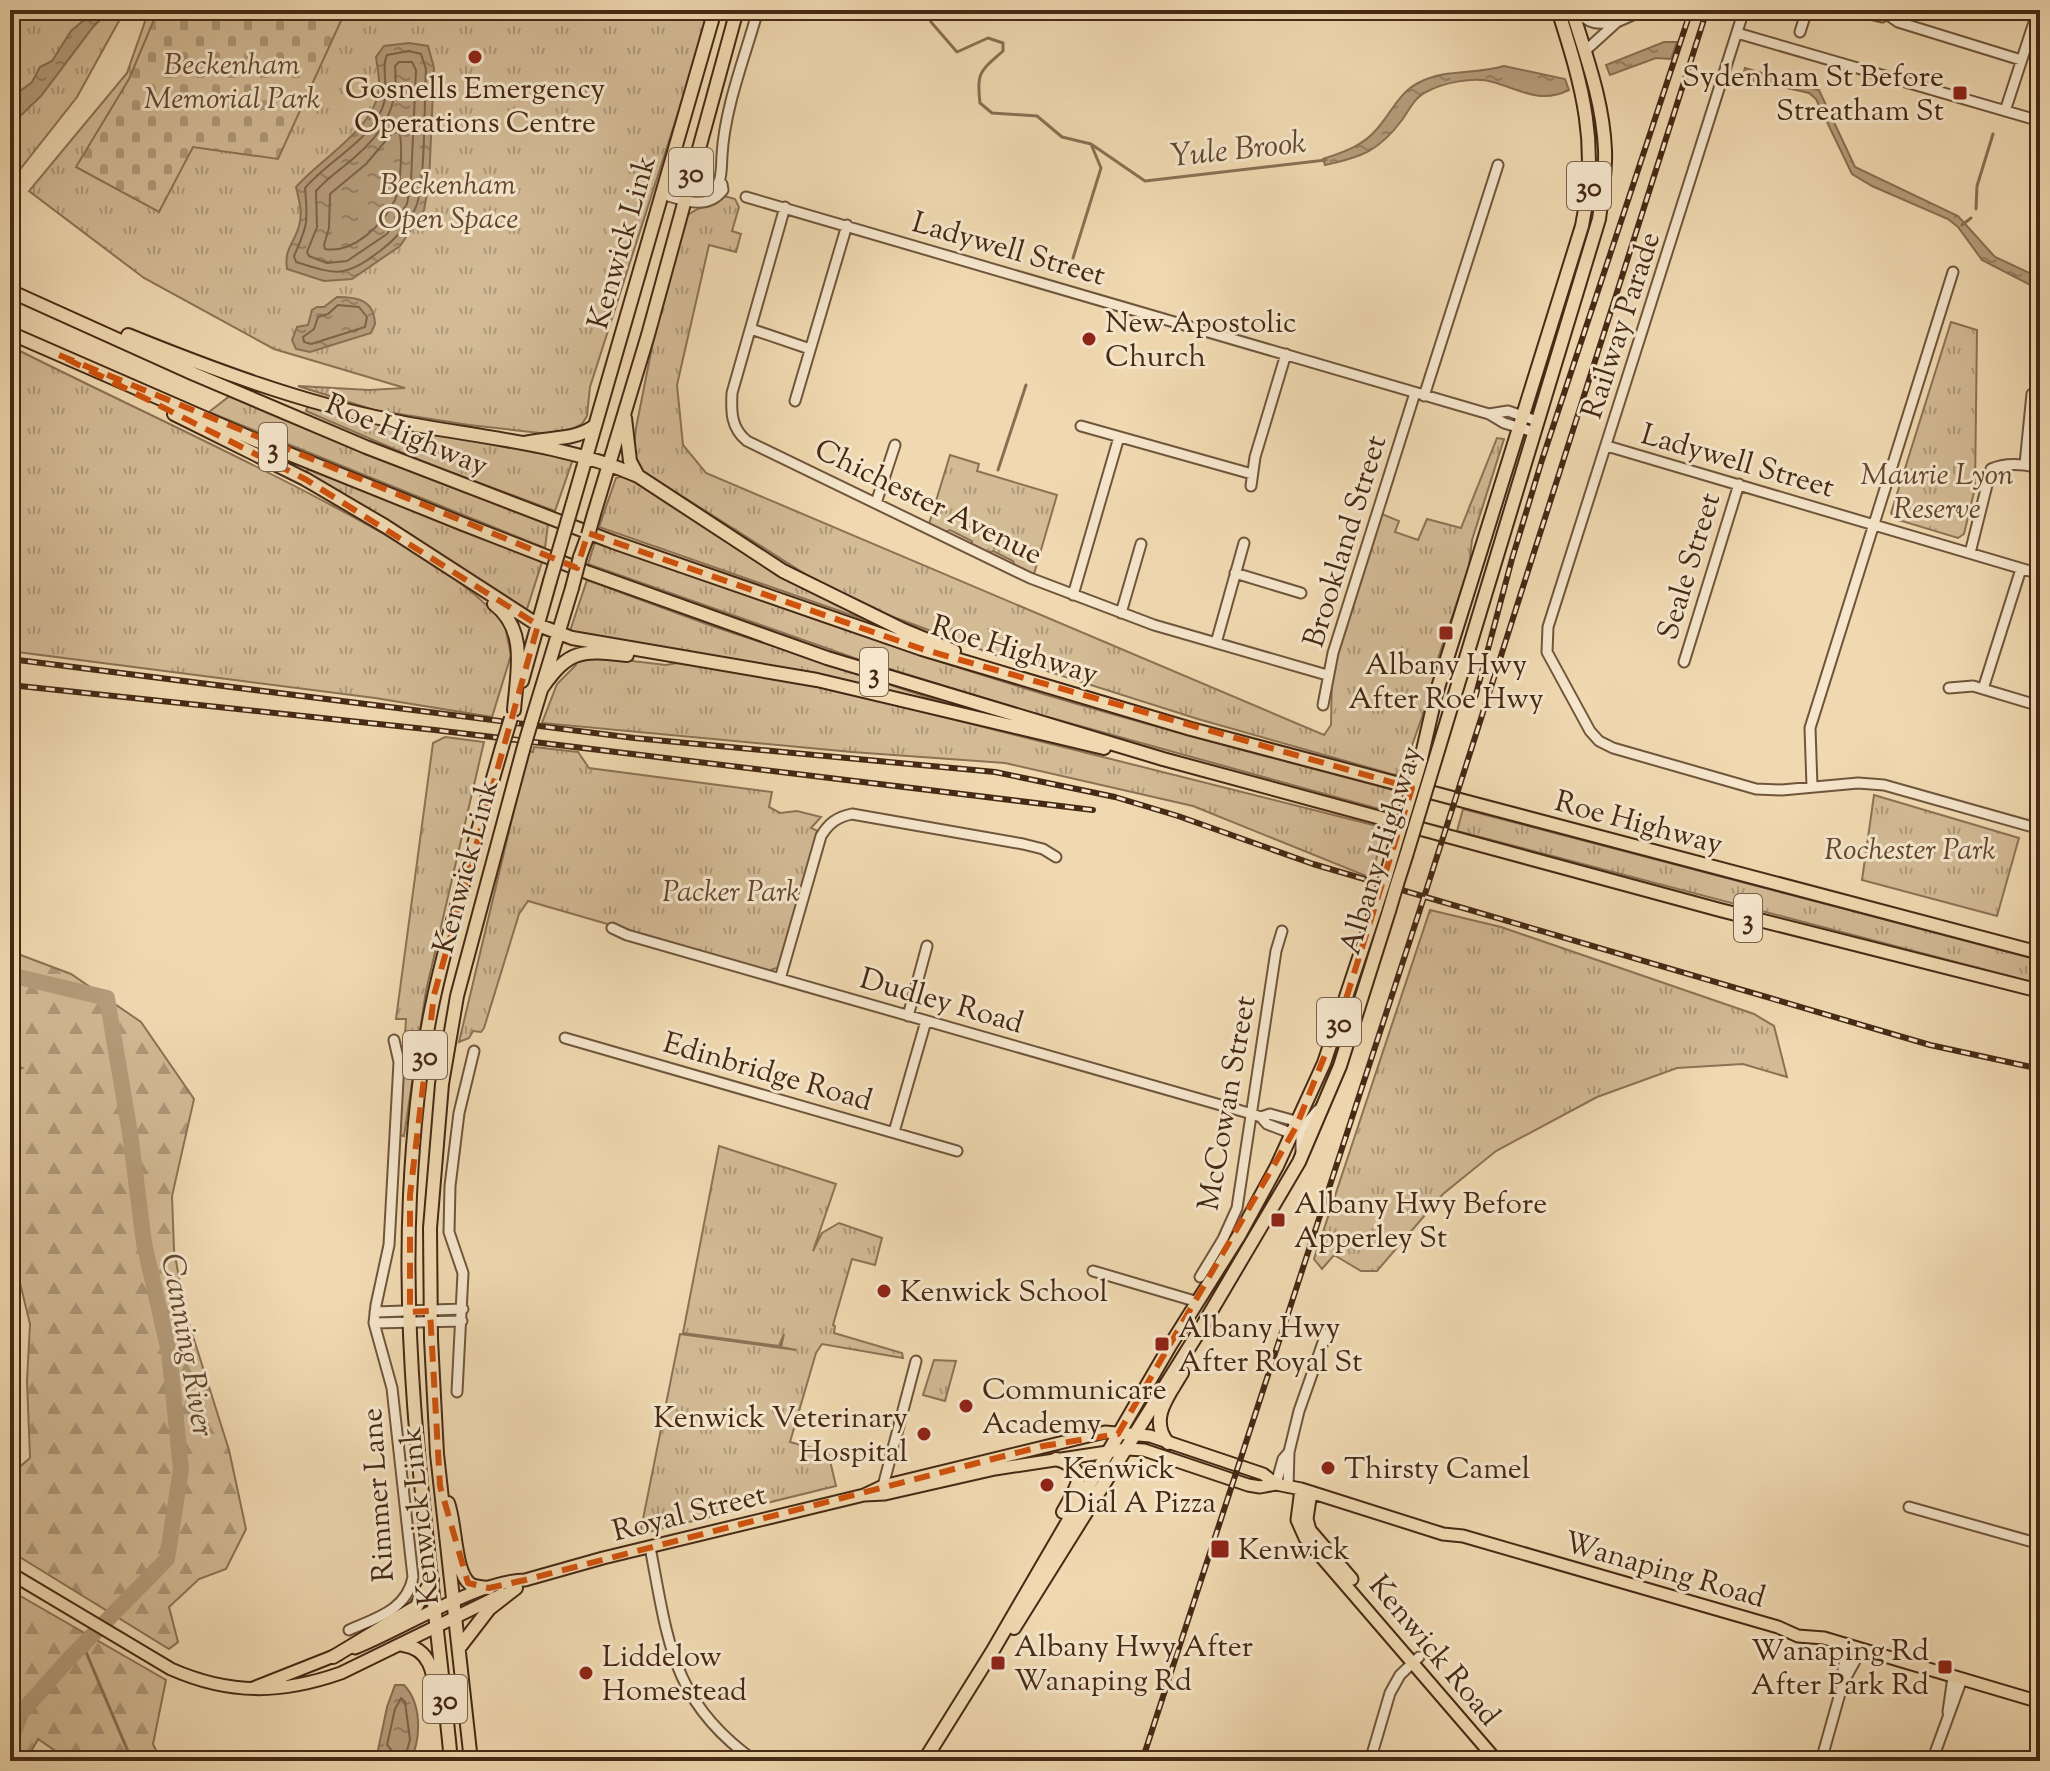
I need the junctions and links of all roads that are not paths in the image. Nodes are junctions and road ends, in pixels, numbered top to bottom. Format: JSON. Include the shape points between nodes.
{"nodes":[{"id":1,"x":715,"y":10,"type":"edge"},
{"id":2,"x":737,"y":10,"type":"edge"},
{"id":3,"x":758,"y":10,"type":"edge"},
{"id":4,"x":1551,"y":10,"type":"edge"},
{"id":5,"x":1558,"y":10,"type":"edge"},
{"id":6,"x":1575,"y":10,"type":"edge"},
{"id":7,"x":1644,"y":10,"type":"edge"},
{"id":8,"x":1744,"y":10,"type":"edge"},
{"id":9,"x":1807,"y":10,"type":"edge"},
{"id":10,"x":1853,"y":10,"type":"edge"},
{"id":11,"x":2038,"y":10,"type":"edge"},
{"id":12,"x":1890,"y":12,"type":"edge"},
{"id":13,"x":1628,"y":14,"type":"edge"},
{"id":14,"x":1617,"y":22,"type":"junction"},
{"id":15,"x":1800,"y":32,"type":"dead end"},
{"id":16,"x":1737,"y":33,"type":"junction"},
{"id":17,"x":1578,"y":52,"type":"junction"},
{"id":18,"x":2021,"y":60,"type":"junction"},
{"id":19,"x":2005,"y":111,"type":"junction"},
{"id":20,"x":2040,"y":121,"type":"edge"},
{"id":21,"x":1498,"y":165,"type":"dead end"},
{"id":22,"x":663,"y":188,"type":"junction"},
{"id":23,"x":684,"y":194,"type":"junction"},
{"id":24,"x":746,"y":197,"type":"dead end"},
{"id":25,"x":785,"y":207,"type":"junction"},
{"id":26,"x":847,"y":225,"type":"junction"},
{"id":27,"x":1953,"y":272,"type":"dead end"},
{"id":28,"x":10,"y":291,"type":"edge"},
{"id":29,"x":72,"y":317,"type":"junction"},
{"id":30,"x":751,"y":329,"type":"junction"},
{"id":31,"x":10,"y":333,"type":"edge"},
{"id":32,"x":810,"y":349,"type":"junction"},
{"id":33,"x":1286,"y":354,"type":"junction"},
{"id":34,"x":59,"y":355,"type":"junction"},
{"id":35,"x":2032,"y":394,"type":"dead end"},
{"id":36,"x":1420,"y":395,"type":"junction"},
{"id":37,"x":795,"y":401,"type":"dead end"},
{"id":38,"x":624,"y":415,"type":"junction"},
{"id":39,"x":1520,"y":421,"type":"junction"},
{"id":40,"x":1081,"y":426,"type":"dead end"},
{"id":41,"x":1536,"y":426,"type":"junction"},
{"id":42,"x":593,"y":427,"type":"junction"},
{"id":43,"x":1119,"y":437,"type":"junction"},
{"id":44,"x":521,"y":444,"type":"junction"},
{"id":45,"x":895,"y":445,"type":"dead end"},
{"id":46,"x":1607,"y":446,"type":"junction"},
{"id":47,"x":586,"y":457,"type":"junction"},
{"id":48,"x":609,"y":464,"type":"junction"},
{"id":49,"x":2025,"y":464,"type":"junction"},
{"id":50,"x":2040,"y":468,"type":"edge"},
{"id":51,"x":1252,"y":474,"type":"junction"},
{"id":52,"x":638,"y":476,"type":"junction"},
{"id":53,"x":1739,"y":484,"type":"junction"},
{"id":54,"x":1251,"y":486,"type":"dead end"},
{"id":55,"x":876,"y":503,"type":"junction"},
{"id":56,"x":1874,"y":525,"type":"junction"},
{"id":57,"x":1244,"y":543,"type":"dead end"},
{"id":58,"x":1141,"y":544,"type":"dead end"},
{"id":59,"x":1970,"y":553,"type":"junction"},
{"id":60,"x":2021,"y":569,"type":"junction"},
{"id":61,"x":450,"y":570,"type":"junction"},
{"id":62,"x":1235,"y":573,"type":"junction"},
{"id":63,"x":2040,"y":574,"type":"edge"},
{"id":64,"x":1301,"y":593,"type":"dead end"},
{"id":65,"x":1073,"y":595,"type":"junction"},
{"id":66,"x":1121,"y":613,"type":"junction"},
{"id":67,"x":538,"y":625,"type":"junction"},
{"id":68,"x":558,"y":634,"type":"junction"},
{"id":69,"x":1216,"y":643,"type":"junction"},
{"id":70,"x":683,"y":658,"type":"junction"},
{"id":71,"x":1684,"y":662,"type":"dead end"},
{"id":72,"x":993,"y":669,"type":"junction"},
{"id":73,"x":1327,"y":675,"type":"junction"},
{"id":74,"x":542,"y":688,"type":"junction"},
{"id":75,"x":1949,"y":688,"type":"dead end"},
{"id":76,"x":1983,"y":689,"type":"junction"},
{"id":77,"x":1323,"y":705,"type":"dead end"},
{"id":78,"x":2040,"y":706,"type":"edge"},
{"id":79,"x":512,"y":714,"type":"junction"},
{"id":80,"x":1163,"y":759,"type":"junction"},
{"id":81,"x":1426,"y":765,"type":"junction"},
{"id":82,"x":1812,"y":786,"type":"junction"},
{"id":83,"x":2040,"y":829,"type":"edge"},
{"id":84,"x":1056,"y":857,"type":"dead end"},
{"id":85,"x":1383,"y":909,"type":"junction"},
{"id":86,"x":612,"y":928,"type":"dead end"},
{"id":87,"x":1282,"y":931,"type":"dead end"},
{"id":88,"x":927,"y":946,"type":"dead end"},
{"id":89,"x":2040,"y":953,"type":"edge"},
{"id":90,"x":780,"y":979,"type":"junction"},
{"id":91,"x":2040,"y":991,"type":"edge"},
{"id":92,"x":908,"y":1016,"type":"junction"},
{"id":93,"x":926,"y":1021,"type":"junction"},
{"id":94,"x":565,"y":1038,"type":"dead end"},
{"id":95,"x":394,"y":1040,"type":"dead end"},
{"id":96,"x":474,"y":1051,"type":"dead end"},
{"id":97,"x":1327,"y":1100,"type":"junction"},
{"id":98,"x":1256,"y":1116,"type":"junction"},
{"id":99,"x":1298,"y":1128,"type":"junction"},
{"id":100,"x":894,"y":1132,"type":"junction"},
{"id":101,"x":957,"y":1151,"type":"dead end"},
{"id":102,"x":1301,"y":1157,"type":"junction"},
{"id":103,"x":1093,"y":1271,"type":"dead end"},
{"id":104,"x":1200,"y":1277,"type":"dead end"},
{"id":105,"x":1198,"y":1302,"type":"junction"},
{"id":106,"x":463,"y":1309,"type":"junction"},
{"id":107,"x":375,"y":1312,"type":"junction"},
{"id":108,"x":410,"y":1317,"type":"junction"},
{"id":109,"x":430,"y":1317,"type":"junction"},
{"id":110,"x":462,"y":1321,"type":"junction"},
{"id":111,"x":374,"y":1323,"type":"junction"},
{"id":112,"x":1326,"y":1334,"type":"dead end"},
{"id":113,"x":1182,"y":1358,"type":"junction"},
{"id":114,"x":916,"y":1361,"type":"dead end"},
{"id":115,"x":457,"y":1392,"type":"dead end"},
{"id":116,"x":1118,"y":1434,"type":"junction"},
{"id":117,"x":1135,"y":1435,"type":"junction"},
{"id":118,"x":1168,"y":1443,"type":"junction"},
{"id":119,"x":1127,"y":1449,"type":"junction"},
{"id":120,"x":1108,"y":1450,"type":"junction"},
{"id":121,"x":1194,"y":1452,"type":"junction"},
{"id":122,"x":1289,"y":1452,"type":"junction"},
{"id":123,"x":1056,"y":1459,"type":"junction"},
{"id":124,"x":1219,"y":1460,"type":"junction"},
{"id":125,"x":1204,"y":1472,"type":"junction"},
{"id":126,"x":1276,"y":1484,"type":"junction"},
{"id":127,"x":440,"y":1486,"type":"junction"},
{"id":128,"x":883,"y":1486,"type":"junction"},
{"id":129,"x":1288,"y":1487,"type":"junction"},
{"id":130,"x":1306,"y":1490,"type":"junction"},
{"id":131,"x":864,"y":1495,"type":"junction"},
{"id":132,"x":1909,"y":1507,"type":"dead end"},
{"id":133,"x":2040,"y":1544,"type":"edge"},
{"id":134,"x":650,"y":1547,"type":"junction"},
{"id":135,"x":1042,"y":1563,"type":"junction"},
{"id":136,"x":10,"y":1573,"type":"edge"},
{"id":137,"x":432,"y":1578,"type":"junction"},
{"id":138,"x":521,"y":1584,"type":"junction"},
{"id":139,"x":489,"y":1588,"type":"junction"},
{"id":140,"x":454,"y":1602,"type":"junction"},
{"id":141,"x":436,"y":1611,"type":"junction"},
{"id":142,"x":456,"y":1617,"type":"junction"},
{"id":143,"x":438,"y":1627,"type":"junction"},
{"id":144,"x":349,"y":1630,"type":"dead end"},
{"id":145,"x":403,"y":1645,"type":"junction"},
{"id":146,"x":459,"y":1648,"type":"junction"},
{"id":147,"x":1855,"y":1648,"type":"junction"},
{"id":148,"x":333,"y":1657,"type":"junction"},
{"id":149,"x":1416,"y":1660,"type":"junction"},
{"id":150,"x":1958,"y":1678,"type":"junction"},
{"id":151,"x":253,"y":1688,"type":"junction"},
{"id":152,"x":2040,"y":1702,"type":"edge"},
{"id":153,"x":450,"y":1761,"type":"edge"},
{"id":154,"x":471,"y":1761,"type":"edge"},
{"id":155,"x":755,"y":1761,"type":"edge"},
{"id":156,"x":924,"y":1761,"type":"edge"},
{"id":157,"x":933,"y":1761,"type":"edge"},
{"id":158,"x":1370,"y":1761,"type":"edge"},
{"id":159,"x":1497,"y":1761,"type":"edge"},
{"id":160,"x":1507,"y":1761,"type":"edge"},
{"id":161,"x":1821,"y":1761,"type":"edge"},
{"id":162,"x":1932,"y":1761,"type":"edge"}],
"edges":[{"from":1,"to":22,"type":"highway","name":"Kenwick Link","number":"30"},
{"from":2,"to":23,"type":"highway","name":"Kenwick Link","number":"30"},
{"from":3,"to":23,"type":"street","via":[[726,122],[716,190]]},
{"from":4,"to":17,"type":"highway","via":[[1562,41]]},
{"from":5,"to":17,"type":"highway","name":"Albany Highway","number":"30"},
{"from":6,"to":14,"type":"street","via":[[1594,24]]},
{"from":6,"to":17,"type":"highway","name":"Albany Highway","number":"30"},
{"from":7,"to":13,"type":"street"},
{"from":8,"to":16,"type":"street","name":"Railway Parade"},
{"from":9,"to":15,"type":"street"},
{"from":10,"to":12,"type":"street","via":[[1876,17]]},
{"from":11,"to":18,"type":"street"},
{"from":12,"to":18,"type":"street","via":[[1898,22]]},
{"from":13,"to":14,"type":"street"},
{"from":14,"to":17,"type":"street"},
{"from":16,"to":19,"type":"street"},
{"from":16,"to":46,"type":"street","name":"Railway Parade"},
{"from":17,"to":39,"type":"highway","name":"Albany Highway","number":"30","via":[[1591,154],[1587,204]]},
{"from":17,"to":41,"type":"highway","name":"Albany Highway","number":"30","via":[[1598,94],[1603,189],[1592,249]]},
{"from":18,"to":19,"type":"street"},
{"from":19,"to":20,"type":"street"},
{"from":21,"to":36,"type":"street","name":"Brookland Street"},
{"from":22,"to":23,"type":"street"},
{"from":22,"to":42,"type":"highway","name":"Kenwick Link","number":"30"},
{"from":23,"to":38,"type":"highway","name":"Kenwick Link","number":"30"},
{"from":24,"to":25,"type":"street","name":"Ladywell Street"},
{"from":25,"to":26,"type":"street","name":"Ladywell Street"},
{"from":25,"to":30,"type":"street","name":"Chichester Avenue"},
{"from":26,"to":32,"type":"street"},
{"from":26,"to":33,"type":"street","name":"Ladywell Street"},
{"from":27,"to":56,"type":"street"},
{"from":28,"to":29,"type":"highway","name":"Roe Highway","number":"3"},
{"from":29,"to":44,"type":"highway","via":[[302,398]]},
{"from":29,"to":72,"type":"highway","name":"Roe Highway","number":"3","via":[[352,441],[596,536]]},
{"from":30,"to":32,"type":"street"},
{"from":30,"to":55,"type":"street","name":"Chichester Avenue","via":[[732,393],[731,411],[739,434]]},
{"from":31,"to":34,"type":"highway","name":"Roe Highway","number":"3"},
{"from":32,"to":37,"type":"street"},
{"from":33,"to":36,"type":"street","name":"Ladywell Street"},
{"from":33,"to":51,"type":"street"},
{"from":34,"to":61,"type":"highway","via":[[305,479]]},
{"from":34,"to":80,"type":"highway","name":"Roe Highway","number":"3","via":[[262,443],[589,573],[827,658]]},
{"from":35,"to":49,"type":"street"},
{"from":36,"to":39,"type":"street","name":"Ladywell Street"},
{"from":36,"to":73,"type":"street","name":"Brookland Street"},
{"from":38,"to":48,"type":"highway","name":"Kenwick Link","number":"30"},
{"from":38,"to":52,"type":"highway","via":[[630,461]]},
{"from":39,"to":41,"type":"street","name":"Ladywell Street"},
{"from":39,"to":81,"type":"highway","name":"Albany Highway","number":"30","via":[[1436,694]]},
{"from":40,"to":43,"type":"street"},
{"from":41,"to":81,"type":"highway","name":"Albany Highway","number":"30"},
{"from":42,"to":44,"type":"highway","via":[[577,436]]},
{"from":42,"to":47,"type":"highway","name":"Kenwick Link","number":"30"},
{"from":43,"to":51,"type":"street"},
{"from":43,"to":65,"type":"street"},
{"from":44,"to":47,"type":"highway"},
{"from":45,"to":55,"type":"street"},
{"from":46,"to":53,"type":"street","name":"Ladywell Street"},
{"from":46,"to":82,"type":"street","name":"Railway Parade","via":[[1545,643],[1590,731],[1608,747],[1748,788]]},
{"from":47,"to":48,"type":"highway"},
{"from":47,"to":67,"type":"highway","name":"Kenwick Link","number":"30","bridge":true},
{"from":48,"to":52,"type":"highway"},
{"from":48,"to":68,"type":"highway","name":"Kenwick Link","number":"30","bridge":true},
{"from":49,"to":50,"type":"street"},
{"from":49,"to":59,"type":"street","via":[[1991,469]]},
{"from":51,"to":54,"type":"street"},
{"from":52,"to":72,"type":"highway","via":[[783,571]]},
{"from":53,"to":56,"type":"street","name":"Ladywell Street"},
{"from":53,"to":71,"type":"street","name":"Seale Street"},
{"from":55,"to":65,"type":"street","name":"Chichester Avenue"},
{"from":56,"to":59,"type":"street","name":"Ladywell Street"},
{"from":56,"to":82,"type":"street","via":[[1810,728]]},
{"from":57,"to":62,"type":"street"},
{"from":58,"to":66,"type":"street"},
{"from":59,"to":60,"type":"street","name":"Ladywell Street"},
{"from":60,"to":63,"type":"street","name":"Ladywell Street"},
{"from":60,"to":76,"type":"street"},
{"from":61,"to":67,"type":"highway"},
{"from":61,"to":79,"type":"highway","via":[[501,610],[515,630]]},
{"from":62,"to":64,"type":"street"},
{"from":62,"to":69,"type":"street"},
{"from":65,"to":66,"type":"street","name":"Chichester Avenue"},
{"from":66,"to":69,"type":"street","name":"Chichester Avenue"},
{"from":67,"to":68,"type":"highway"},
{"from":67,"to":79,"type":"highway","name":"Kenwick Link","number":"30"},
{"from":68,"to":70,"type":"highway"},
{"from":68,"to":74,"type":"highway","name":"Kenwick Link","number":"30"},
{"from":69,"to":73,"type":"street","name":"Chichester Avenue"},
{"from":70,"to":74,"type":"highway","via":[[584,653],[557,666]]},
{"from":70,"to":80,"type":"highway","via":[[817,680]]},
{"from":72,"to":89,"type":"highway","name":"Roe Highway","number":"3","via":[[1191,729]]},
{"from":73,"to":77,"type":"street","name":"Brookland Street"},
{"from":74,"to":109,"type":"highway","name":"Kenwick Link","number":"30","bridge":true,"via":[[457,996],[433,1171]]},
{"from":75,"to":76,"type":"street"},
{"from":76,"to":78,"type":"street"},
{"from":79,"to":108,"type":"highway","name":"Kenwick Link","number":"30","bridge":true,"via":[[434,995],[410,1195]]},
{"from":80,"to":91,"type":"highway","name":"Roe Highway","number":"3"},
{"from":81,"to":85,"type":"highway","name":"Albany Highway","number":"30","bridge":true},
{"from":82,"to":83,"type":"street","via":[[1884,785]]},
{"from":84,"to":90,"type":"street","via":[[1023,844],[843,816],[821,836]]},
{"from":85,"to":97,"type":"highway","name":"Albany Highway"},
{"from":85,"to":99,"type":"highway","name":"Albany Highway","number":"30"},
{"from":86,"to":90,"type":"street","name":"Dudley Road"},
{"from":87,"to":98,"type":"street","name":"McCowan Street"},
{"from":88,"to":92,"type":"street"},
{"from":90,"to":92,"type":"street","name":"Dudley Road"},
{"from":92,"to":93,"type":"street","name":"Dudley Road"},
{"from":93,"to":98,"type":"street","name":"Dudley Road"},
{"from":93,"to":100,"type":"street"},
{"from":94,"to":100,"type":"street","name":"Edinbridge Road"},
{"from":95,"to":107,"type":"street","name":"Rimmer Lane","via":[[399,1062],[390,1237]]},
{"from":96,"to":106,"type":"street","via":[[450,1186],[449,1232],[463,1273]]},
{"from":97,"to":99,"type":"street"},
{"from":97,"to":102,"type":"highway","name":"Albany Highway"},
{"from":98,"to":99,"type":"street","name":"Dudley Road","via":[[1267,1124]]},
{"from":98,"to":104,"type":"street","name":"McCowan Street","via":[[1233,1220]]},
{"from":99,"to":102,"type":"street"},
{"from":99,"to":105,"type":"highway","name":"Albany Highway","number":"30"},
{"from":100,"to":101,"type":"street","name":"Edinbridge Road"},
{"from":102,"to":113,"type":"highway","name":"Albany Highway"},
{"from":103,"to":105,"type":"street"},
{"from":105,"to":116,"type":"highway","name":"Albany Highway","number":"30"},
{"from":106,"to":109,"type":"street"},
{"from":106,"to":110,"type":"street"},
{"from":107,"to":108,"type":"street"},
{"from":107,"to":111,"type":"street","name":"Rimmer Lane"},
{"from":108,"to":109,"type":"street"},
{"from":108,"to":111,"type":"street"},
{"from":108,"to":137,"type":"highway","name":"Kenwick Link","number":"30","via":[[413,1403]]},
{"from":109,"to":110,"type":"street"},
{"from":109,"to":127,"type":"highway","name":"Kenwick Link","number":"30"},
{"from":110,"to":115,"type":"street"},
{"from":111,"to":144,"type":"street","name":"Rimmer Lane","via":[[392,1388],[413,1577],[398,1605]]},
{"from":112,"to":122,"type":"street"},
{"from":113,"to":117,"type":"highway","name":"Albany Highway"},
{"from":113,"to":118,"type":"highway","via":[[1182,1372],[1159,1417]]},
{"from":114,"to":128,"type":"street"},
{"from":116,"to":117,"type":"main road","name":"Wanaping Road"},
{"from":116,"to":120,"type":"highway","name":"Albany Highway"},
{"from":116,"to":128,"type":"main road","name":"Royal Street","via":[[1088,1435]]},
{"from":117,"to":118,"type":"main road","name":"Wanaping Road"},
{"from":117,"to":119,"type":"highway","name":"Albany Highway"},
{"from":118,"to":121,"type":"main road","name":"Wanaping Road"},
{"from":119,"to":120,"type":"main road","name":"Royal Street"},
{"from":119,"to":125,"type":"main road","name":"Wanaping Road"},
{"from":119,"to":157,"type":"highway","name":"Albany Highway"},
{"from":120,"to":123,"type":"main road","name":"Royal Street"},
{"from":120,"to":135,"type":"highway","name":"Albany Highway"},
{"from":121,"to":124,"type":"main road","name":"Wanaping Road"},
{"from":121,"to":125,"type":"main road"},
{"from":122,"to":126,"type":"street"},
{"from":122,"to":129,"type":"street"},
{"from":123,"to":131,"type":"main road","name":"Royal Street"},
{"from":123,"to":135,"type":"highway","via":[[1074,1466],[1078,1482]]},
{"from":124,"to":125,"type":"main road"},
{"from":124,"to":126,"type":"main road","name":"Wanaping Road","via":[[1263,1474]]},
{"from":125,"to":126,"type":"main road","name":"Wanaping Road","via":[[1260,1487]]},
{"from":126,"to":129,"type":"main road","name":"Wanaping Road"},
{"from":127,"to":139,"type":"highway","via":[[454,1519],[461,1570],[474,1587]]},
{"from":127,"to":140,"type":"highway","name":"Kenwick Link","number":"30"},
{"from":128,"to":131,"type":"main road","name":"Royal Street"},
{"from":129,"to":130,"type":"main road","name":"Wanaping Road"},
{"from":130,"to":147,"type":"main road","name":"Wanaping Road","via":[[1443,1534]]},
{"from":130,"to":149,"type":"main road","name":"Kenwick Road","via":[[1310,1530]]},
{"from":131,"to":134,"type":"main road","name":"Royal Street"},
{"from":132,"to":133,"type":"street"},
{"from":134,"to":138,"type":"main road","name":"Royal Street"},
{"from":134,"to":155,"type":"street","via":[[667,1636],[689,1693],[717,1732]]},
{"from":135,"to":156,"type":"highway","name":"Albany Highway"},
{"from":136,"to":151,"type":"main road","name":"Royal Street","via":[[171,1669],[196,1680]]},
{"from":137,"to":141,"type":"highway","name":"Kenwick Link","number":"30"},
{"from":137,"to":148,"type":"highway","via":[[416,1607]]},
{"from":138,"to":139,"type":"main road","name":"Royal Street","via":[[513,1580]]},
{"from":138,"to":142,"type":"main road","name":"Royal Street"},
{"from":138,"to":146,"type":"highway","via":[[489,1609]]},
{"from":139,"to":140,"type":"main road","name":"Royal Street"},
{"from":140,"to":141,"type":"main road","name":"Royal Street"},
{"from":140,"to":142,"type":"highway","name":"Kenwick Link","number":"30"},
{"from":141,"to":143,"type":"highway","name":"Kenwick Link","number":"30"},
{"from":141,"to":148,"type":"main road","name":"Royal Street"},
{"from":142,"to":143,"type":"main road","name":"Royal Street"},
{"from":142,"to":146,"type":"highway","name":"Kenwick Link","number":"30"},
{"from":143,"to":145,"type":"main road","name":"Royal Street"},
{"from":143,"to":153,"type":"highway","name":"Kenwick Link","number":"30"},
{"from":145,"to":151,"type":"main road","name":"Royal Street","via":[[317,1682]]},
{"from":145,"to":153,"type":"highway","via":[[419,1650],[431,1665]]},
{"from":146,"to":154,"type":"highway","name":"Kenwick Link","number":"30"},
{"from":147,"to":150,"type":"main road","name":"Wanaping Road"},
{"from":147,"to":161,"type":"street","via":[[1843,1668]]},
{"from":148,"to":151,"type":"main road","name":"Royal Street"},
{"from":149,"to":158,"type":"street","via":[[1390,1693]]},
{"from":149,"to":159,"type":"main road","name":"Kenwick Road"},
{"from":149,"to":160,"type":"main road","name":"Kenwick Road"},
{"from":150,"to":152,"type":"main road","name":"Wanaping Road"},
{"from":150,"to":162,"type":"street"}]}
